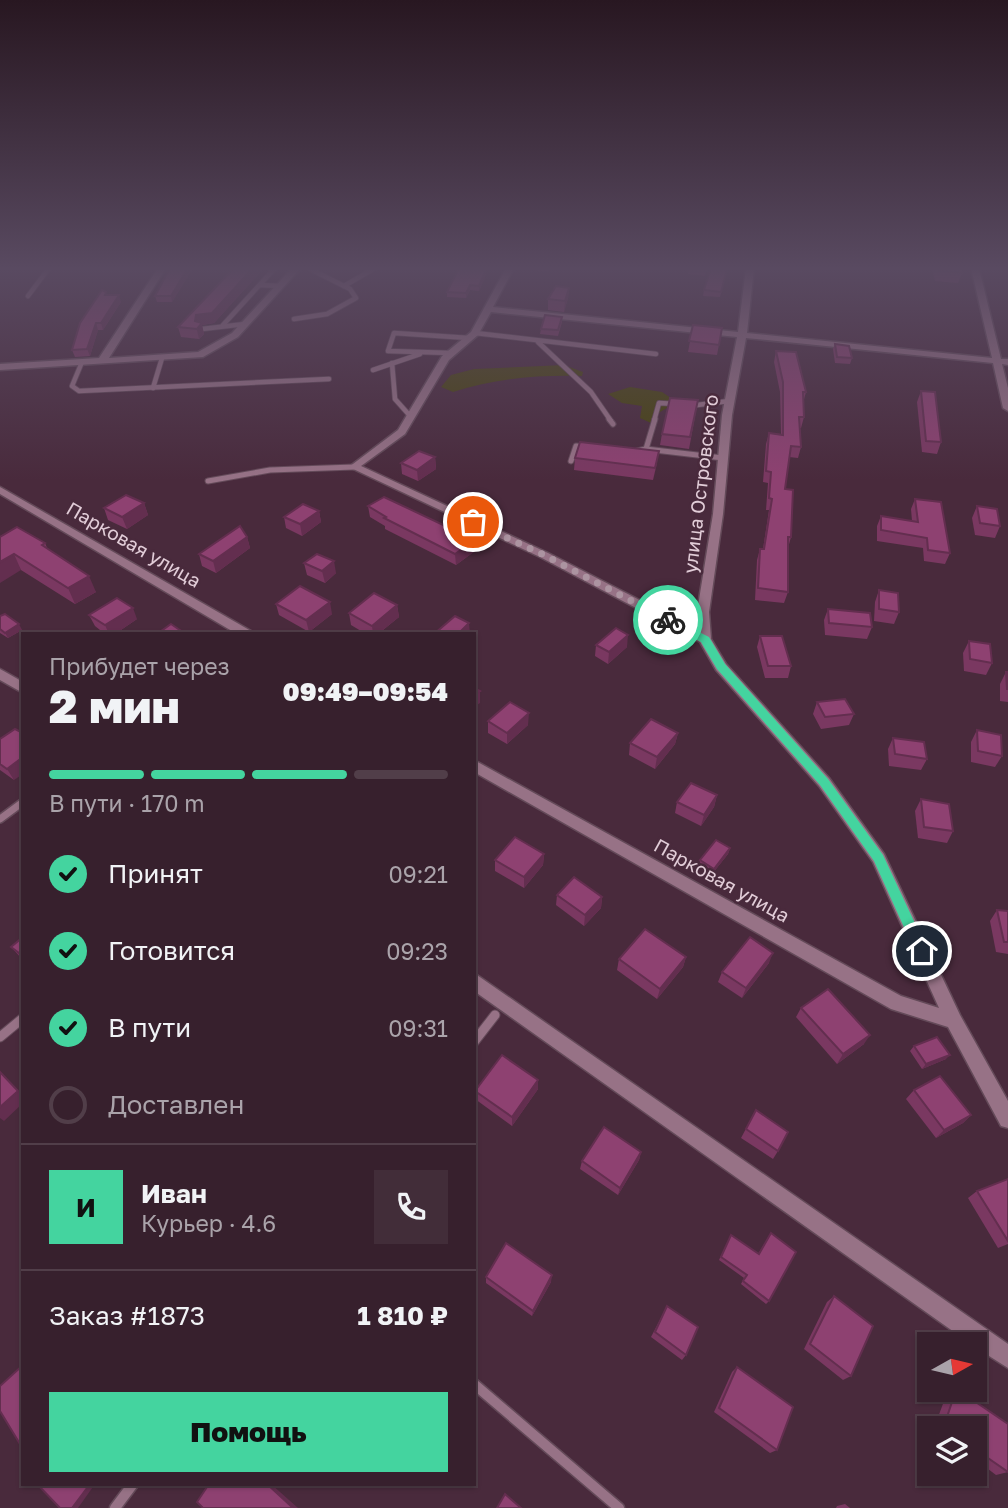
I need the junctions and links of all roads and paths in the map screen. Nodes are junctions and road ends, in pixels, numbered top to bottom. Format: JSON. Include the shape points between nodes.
{"nodes":[{"id":1,"x":117,"y":338,"type":"edge"},
{"id":2,"x":229,"y":338,"type":"edge"},
{"id":3,"x":392,"y":338,"type":"edge"},
{"id":4,"x":468,"y":338,"type":"edge"},
{"id":5,"x":509,"y":338,"type":"edge"},
{"id":6,"x":741,"y":338,"type":"edge"},
{"id":7,"x":776,"y":338,"type":"edge"},
{"id":8,"x":992,"y":338,"type":"edge"},
{"id":9,"x":537,"y":341,"type":"junction"},
{"id":10,"x":427,"y":352,"type":"junction"},
{"id":11,"x":451,"y":353,"type":"junction"},
{"id":12,"x":656,"y":354,"type":"dead end"},
{"id":13,"x":162,"y":358,"type":"junction"},
{"id":14,"x":997,"y":360,"type":"junction"},
{"id":15,"x":102,"y":361,"type":"junction"},
{"id":16,"x":82,"y":362,"type":"junction"},
{"id":17,"x":1008,"y":362,"type":"edge"},
{"id":18,"x":391,"y":363,"type":"junction"},
{"id":19,"x":0,"y":367,"type":"edge"},
{"id":20,"x":373,"y":370,"type":"dead end"},
{"id":21,"x":330,"y":379,"type":"dead end"},
{"id":22,"x":153,"y":388,"type":"junction"},
{"id":23,"x":729,"y":401,"type":"junction"},
{"id":24,"x":1008,"y":408,"type":"edge"},
{"id":25,"x":411,"y":417,"type":"junction"},
{"id":26,"x":613,"y":424,"type":"dead end"},
{"id":27,"x":599,"y":449,"type":"edge"},
{"id":28,"x":646,"y":449,"type":"junction"},
{"id":29,"x":633,"y":453,"type":"edge"},
{"id":30,"x":723,"y":458,"type":"junction"},
{"id":31,"x":571,"y":461,"type":"dead end"},
{"id":32,"x":354,"y":467,"type":"junction"},
{"id":33,"x":208,"y":481,"type":"dead end"},
{"id":34,"x":0,"y":490,"type":"edge"},
{"id":35,"x":244,"y":632,"type":"edge"},
{"id":36,"x":705,"y":639,"type":"junction"},
{"id":37,"x":0,"y":674,"type":"edge"},
{"id":38,"x":21,"y":687,"type":"edge"},
{"id":39,"x":476,"y":766,"type":"edge"},
{"id":40,"x":21,"y":803,"type":"edge"},
{"id":41,"x":0,"y":819,"type":"edge"},
{"id":42,"x":476,"y":982,"type":"edge"},
{"id":43,"x":495,"y":1015,"type":"dead end"},
{"id":44,"x":21,"y":1019,"type":"edge"},
{"id":45,"x":954,"y":1021,"type":"junction"},
{"id":46,"x":0,"y":1037,"type":"edge"},
{"id":47,"x":476,"y":1039,"type":"edge"},
{"id":48,"x":1008,"y":1118,"type":"edge"},
{"id":49,"x":1008,"y":1357,"type":"edge"},
{"id":50,"x":476,"y":1386,"type":"edge"},
{"id":51,"x":132,"y":1486,"type":"edge"},
{"id":52,"x":115,"y":1508,"type":"edge"},
{"id":53,"x":619,"y":1508,"type":"edge"}],
"edges":[{"from":1,"to":15,"type":"street"},
{"from":2,"to":13,"type":"street","via":[[200,355]]},
{"from":3,"to":10,"type":"lane","via":[[388,351]]},
{"from":4,"to":11,"type":"street"},
{"from":5,"to":9,"type":"lane"},
{"from":6,"to":23,"type":"street","name":"улица Островского"},
{"from":7,"to":14,"type":"street"},
{"from":8,"to":14,"type":"street"},
{"from":9,"to":12,"type":"lane"},
{"from":9,"to":26,"type":"lane","via":[[590,392]]},
{"from":10,"to":11,"type":"lane"},
{"from":10,"to":18,"type":"lane"},
{"from":11,"to":25,"type":"street"},
{"from":13,"to":15,"type":"street"},
{"from":13,"to":22,"type":"lane"},
{"from":14,"to":17,"type":"street"},
{"from":14,"to":24,"type":"street"},
{"from":15,"to":16,"type":"street"},
{"from":16,"to":19,"type":"street"},
{"from":16,"to":22,"type":"lane","via":[[72,386],[79,391]]},
{"from":18,"to":20,"type":"lane"},
{"from":18,"to":25,"type":"lane","via":[[393,398]]},
{"from":21,"to":22,"type":"lane"},
{"from":23,"to":28,"type":"lane","via":[[694,406],[659,403]]},
{"from":23,"to":30,"type":"street","name":"улица Островского"},
{"from":25,"to":32,"type":"street","via":[[402,432]]},
{"from":27,"to":31,"type":"lane","via":[[576,446]]},
{"from":28,"to":29,"type":"lane"},
{"from":28,"to":30,"type":"lane"},
{"from":30,"to":36,"type":"street","name":"улица Островского","via":[[703,612]]},
{"from":32,"to":33,"type":"lane","via":[[270,470]]},
{"from":32,"to":36,"type":"street","via":[[544,555]]},
{"from":34,"to":35,"type":"street","name":"Парковая улица"},
{"from":36,"to":45,"type":"street","name":"улица Островского","via":[[721,667],[824,782],[878,858]]},
{"from":37,"to":38,"type":"street"},
{"from":39,"to":45,"type":"street","name":"Парковая улица","via":[[897,1003]]},
{"from":40,"to":41,"type":"lane"},
{"from":42,"to":49,"type":"street"},
{"from":43,"to":47,"type":"lane"},
{"from":44,"to":46,"type":"lane"},
{"from":45,"to":48,"type":"street","name":"улица Островского"},
{"from":50,"to":53,"type":"lane"},
{"from":51,"to":52,"type":"lane"}]}
